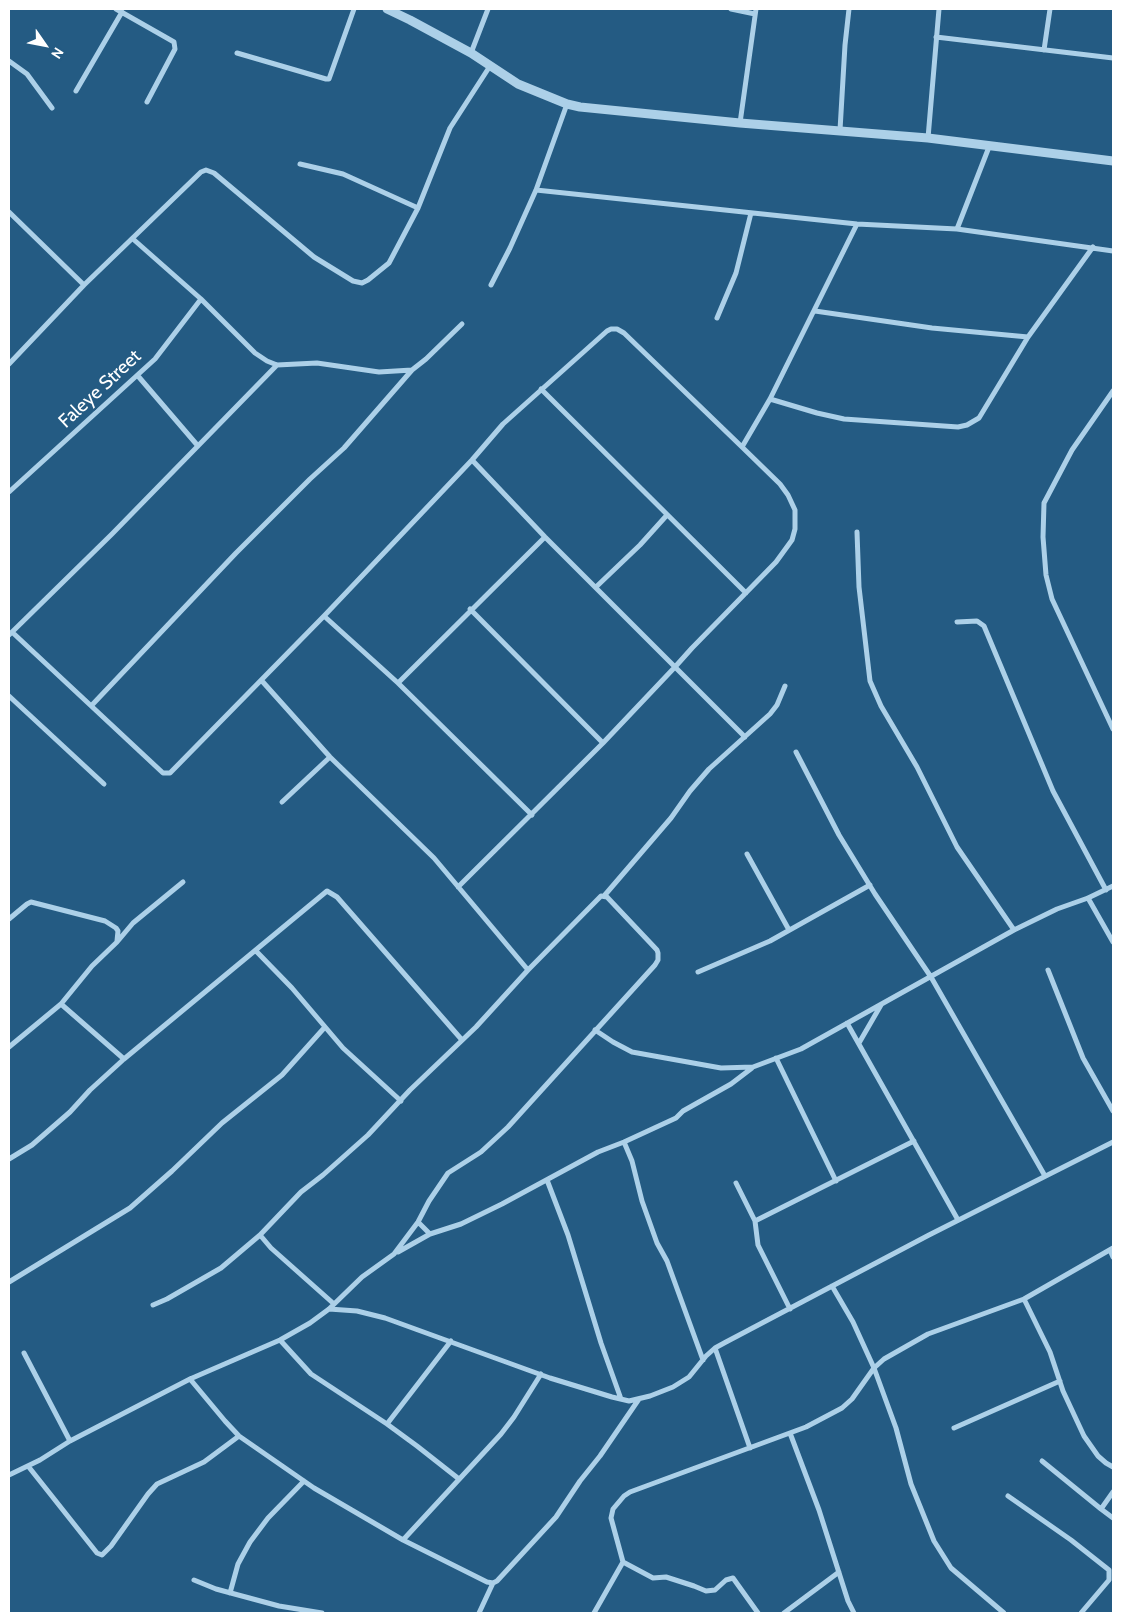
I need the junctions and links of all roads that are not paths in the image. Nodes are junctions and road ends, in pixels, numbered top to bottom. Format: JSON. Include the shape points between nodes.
{"nodes":[{"id":1,"x":116,"y":9,"type":"edge"},
{"id":2,"x":354,"y":9,"type":"edge"},
{"id":3,"x":387,"y":9,"type":"edge"},
{"id":4,"x":488,"y":9,"type":"edge"},
{"id":5,"x":731,"y":9,"type":"edge"},
{"id":6,"x":850,"y":9,"type":"edge"},
{"id":7,"x":939,"y":9,"type":"edge"},
{"id":8,"x":1050,"y":9,"type":"edge"},
{"id":9,"x":756,"y":11,"type":"edge"},
{"id":10,"x":122,"y":12,"type":"junction"},
{"id":11,"x":936,"y":37,"type":"junction"},
{"id":12,"x":1044,"y":50,"type":"junction"},
{"id":13,"x":237,"y":53,"type":"dead end"},
{"id":14,"x":471,"y":53,"type":"junction"},
{"id":15,"x":1113,"y":58,"type":"edge"},
{"id":16,"x":9,"y":61,"type":"edge"},
{"id":17,"x":490,"y":66,"type":"junction"},
{"id":18,"x":76,"y":91,"type":"dead end"},
{"id":19,"x":147,"y":102,"type":"dead end"},
{"id":20,"x":567,"y":104,"type":"junction"},
{"id":21,"x":52,"y":108,"type":"dead end"},
{"id":22,"x":740,"y":123,"type":"junction"},
{"id":23,"x":840,"y":130,"type":"junction"},
{"id":24,"x":928,"y":138,"type":"junction"},
{"id":25,"x":989,"y":147,"type":"junction"},
{"id":26,"x":1113,"y":161,"type":"edge"},
{"id":27,"x":300,"y":164,"type":"dead end"},
{"id":28,"x":536,"y":190,"type":"junction"},
{"id":29,"x":418,"y":208,"type":"junction"},
{"id":30,"x":9,"y":212,"type":"edge"},
{"id":31,"x":751,"y":213,"type":"junction"},
{"id":32,"x":857,"y":224,"type":"junction"},
{"id":33,"x":958,"y":229,"type":"junction"},
{"id":34,"x":133,"y":239,"type":"junction"},
{"id":35,"x":1092,"y":247,"type":"junction"},
{"id":36,"x":1113,"y":251,"type":"edge"},
{"id":37,"x":84,"y":285,"type":"junction"},
{"id":38,"x":491,"y":285,"type":"dead end"},
{"id":39,"x":202,"y":299,"type":"junction"},
{"id":40,"x":814,"y":311,"type":"junction"},
{"id":41,"x":717,"y":318,"type":"dead end"},
{"id":42,"x":462,"y":324,"type":"dead end"},
{"id":43,"x":1028,"y":337,"type":"junction"},
{"id":44,"x":9,"y":363,"type":"edge"},
{"id":45,"x":277,"y":365,"type":"junction"},
{"id":46,"x":412,"y":370,"type":"junction"},
{"id":47,"x":138,"y":376,"type":"junction"},
{"id":48,"x":541,"y":389,"type":"junction"},
{"id":49,"x":1113,"y":390,"type":"edge"},
{"id":50,"x":770,"y":398,"type":"junction"},
{"id":51,"x":198,"y":446,"type":"junction"},
{"id":52,"x":742,"y":447,"type":"junction"},
{"id":53,"x":472,"y":460,"type":"junction"},
{"id":54,"x":9,"y":492,"type":"edge"},
{"id":55,"x":667,"y":515,"type":"junction"},
{"id":56,"x":857,"y":532,"type":"dead end"},
{"id":57,"x":545,"y":537,"type":"junction"},
{"id":58,"x":596,"y":588,"type":"junction"},
{"id":59,"x":746,"y":593,"type":"junction"},
{"id":60,"x":470,"y":609,"type":"junction"},
{"id":61,"x":324,"y":616,"type":"junction"},
{"id":62,"x":957,"y":622,"type":"dead end"},
{"id":63,"x":10,"y":633,"type":"edge"},
{"id":64,"x":675,"y":667,"type":"junction"},
{"id":65,"x":262,"y":681,"type":"junction"},
{"id":66,"x":398,"y":683,"type":"junction"},
{"id":67,"x":785,"y":686,"type":"dead end"},
{"id":68,"x":9,"y":696,"type":"edge"},
{"id":69,"x":92,"y":705,"type":"junction"},
{"id":70,"x":1113,"y":713,"type":"edge"},
{"id":71,"x":1107,"y":716,"type":"junction"},
{"id":72,"x":1113,"y":729,"type":"edge"},
{"id":73,"x":745,"y":737,"type":"junction"},
{"id":74,"x":603,"y":743,"type":"junction"},
{"id":75,"x":796,"y":752,"type":"dead end"},
{"id":76,"x":330,"y":757,"type":"junction"},
{"id":77,"x":104,"y":784,"type":"dead end"},
{"id":78,"x":282,"y":802,"type":"dead end"},
{"id":79,"x":532,"y":815,"type":"junction"},
{"id":80,"x":747,"y":854,"type":"dead end"},
{"id":81,"x":183,"y":882,"type":"dead end"},
{"id":82,"x":870,"y":885,"type":"junction"},
{"id":83,"x":1113,"y":886,"type":"edge"},
{"id":84,"x":458,"y":887,"type":"junction"},
{"id":85,"x":1106,"y":890,"type":"junction"},
{"id":86,"x":604,"y":896,"type":"junction"},
{"id":87,"x":1088,"y":898,"type":"junction"},
{"id":88,"x":9,"y":919,"type":"edge"},
{"id":89,"x":789,"y":930,"type":"junction"},
{"id":90,"x":1014,"y":930,"type":"junction"},
{"id":91,"x":117,"y":942,"type":"junction"},
{"id":92,"x":1113,"y":942,"type":"edge"},
{"id":93,"x":256,"y":951,"type":"junction"},
{"id":94,"x":528,"y":970,"type":"junction"},
{"id":95,"x":1048,"y":970,"type":"dead end"},
{"id":96,"x":698,"y":972,"type":"dead end"},
{"id":97,"x":931,"y":977,"type":"junction"},
{"id":98,"x":882,"y":1003,"type":"junction"},
{"id":99,"x":61,"y":1004,"type":"junction"},
{"id":100,"x":848,"y":1023,"type":"junction"},
{"id":101,"x":326,"y":1027,"type":"junction"},
{"id":102,"x":595,"y":1030,"type":"junction"},
{"id":103,"x":462,"y":1040,"type":"junction"},
{"id":104,"x":858,"y":1043,"type":"junction"},
{"id":105,"x":9,"y":1047,"type":"edge"},
{"id":106,"x":776,"y":1058,"type":"junction"},
{"id":107,"x":124,"y":1059,"type":"junction"},
{"id":108,"x":752,"y":1068,"type":"junction"},
{"id":109,"x":401,"y":1101,"type":"junction"},
{"id":110,"x":1113,"y":1111,"type":"edge"},
{"id":111,"x":914,"y":1141,"type":"junction"},
{"id":112,"x":624,"y":1142,"type":"junction"},
{"id":113,"x":1113,"y":1142,"type":"edge"},
{"id":114,"x":9,"y":1159,"type":"edge"},
{"id":115,"x":1045,"y":1176,"type":"junction"},
{"id":116,"x":547,"y":1180,"type":"junction"},
{"id":117,"x":836,"y":1181,"type":"junction"},
{"id":118,"x":736,"y":1183,"type":"dead end"},
{"id":119,"x":958,"y":1220,"type":"junction"},
{"id":120,"x":755,"y":1221,"type":"junction"},
{"id":121,"x":418,"y":1222,"type":"junction"},
{"id":122,"x":260,"y":1234,"type":"junction"},
{"id":123,"x":430,"y":1234,"type":"junction"},
{"id":124,"x":1112,"y":1249,"type":"edge"},
{"id":125,"x":394,"y":1254,"type":"junction"},
{"id":126,"x":1113,"y":1257,"type":"edge"},
{"id":127,"x":9,"y":1282,"type":"edge"},
{"id":128,"x":832,"y":1286,"type":"junction"},
{"id":129,"x":1024,"y":1299,"type":"junction"},
{"id":130,"x":334,"y":1304,"type":"junction"},
{"id":131,"x":153,"y":1305,"type":"dead end"},
{"id":132,"x":329,"y":1309,"type":"junction"},
{"id":133,"x":790,"y":1309,"type":"junction"},
{"id":134,"x":280,"y":1340,"type":"junction"},
{"id":135,"x":452,"y":1342,"type":"junction"},
{"id":136,"x":715,"y":1348,"type":"junction"},
{"id":137,"x":24,"y":1353,"type":"dead end"},
{"id":138,"x":703,"y":1360,"type":"junction"},
{"id":139,"x":874,"y":1368,"type":"junction"},
{"id":140,"x":541,"y":1374,"type":"junction"},
{"id":141,"x":190,"y":1379,"type":"junction"},
{"id":142,"x":1060,"y":1381,"type":"junction"},
{"id":143,"x":640,"y":1398,"type":"junction"},
{"id":144,"x":621,"y":1399,"type":"junction"},
{"id":145,"x":388,"y":1424,"type":"junction"},
{"id":146,"x":954,"y":1428,"type":"dead end"},
{"id":147,"x":790,"y":1433,"type":"junction"},
{"id":148,"x":239,"y":1436,"type":"junction"},
{"id":149,"x":70,"y":1441,"type":"junction"},
{"id":150,"x":750,"y":1448,"type":"junction"},
{"id":151,"x":1042,"y":1461,"type":"dead end"},
{"id":152,"x":28,"y":1466,"type":"junction"},
{"id":153,"x":1113,"y":1467,"type":"edge"},
{"id":154,"x":9,"y":1475,"type":"edge"},
{"id":155,"x":459,"y":1479,"type":"junction"},
{"id":156,"x":304,"y":1481,"type":"junction"},
{"id":157,"x":1113,"y":1492,"type":"edge"},
{"id":158,"x":1008,"y":1496,"type":"dead end"},
{"id":159,"x":1101,"y":1509,"type":"junction"},
{"id":160,"x":1113,"y":1518,"type":"edge"},
{"id":161,"x":403,"y":1540,"type":"junction"},
{"id":162,"x":623,"y":1562,"type":"junction"},
{"id":163,"x":839,"y":1572,"type":"junction"},
{"id":164,"x":194,"y":1580,"type":"dead end"},
{"id":165,"x":493,"y":1583,"type":"junction"},
{"id":166,"x":230,"y":1593,"type":"junction"},
{"id":167,"x":310,"y":1612,"type":"edge"},
{"id":168,"x":322,"y":1613,"type":"edge"},
{"id":169,"x":479,"y":1613,"type":"edge"},
{"id":170,"x":594,"y":1613,"type":"edge"},
{"id":171,"x":758,"y":1613,"type":"edge"},
{"id":172,"x":784,"y":1613,"type":"edge"},
{"id":173,"x":854,"y":1613,"type":"edge"},
{"id":174,"x":1004,"y":1613,"type":"edge"},
{"id":175,"x":1081,"y":1613,"type":"edge"}],
"edges":[{"from":1,"to":10,"type":"street"},
{"from":2,"to":13,"type":"street","via":[[329,79]]},
{"from":3,"to":14,"type":"street"},
{"from":4,"to":14,"type":"street"},
{"from":5,"to":9,"type":"street"},
{"from":6,"to":23,"type":"street"},
{"from":7,"to":11,"type":"street"},
{"from":8,"to":12,"type":"street"},
{"from":9,"to":22,"type":"street"},
{"from":10,"to":18,"type":"street"},
{"from":10,"to":19,"type":"street","via":[[176,46]]},
{"from":11,"to":12,"type":"street"},
{"from":11,"to":24,"type":"street"},
{"from":12,"to":15,"type":"street"},
{"from":14,"to":17,"type":"street"},
{"from":16,"to":21,"type":"street","via":[[27,74]]},
{"from":17,"to":20,"type":"street","via":[[518,84]]},
{"from":17,"to":29,"type":"street","via":[[450,128]]},
{"from":20,"to":22,"type":"street"},
{"from":20,"to":28,"type":"street"},
{"from":22,"to":23,"type":"street"},
{"from":23,"to":24,"type":"street"},
{"from":24,"to":25,"type":"street"},
{"from":25,"to":26,"type":"street"},
{"from":25,"to":33,"type":"street"},
{"from":27,"to":29,"type":"street","via":[[343,174]]},
{"from":28,"to":31,"type":"street"},
{"from":28,"to":38,"type":"street"},
{"from":29,"to":34,"type":"street","via":[[389,263],[362,284],[353,282],[314,257],[206,170]]},
{"from":30,"to":37,"type":"street"},
{"from":31,"to":32,"type":"street"},
{"from":31,"to":41,"type":"street","via":[[736,273]]},
{"from":32,"to":33,"type":"street"},
{"from":32,"to":40,"type":"street"},
{"from":33,"to":35,"type":"street"},
{"from":34,"to":37,"type":"street"},
{"from":34,"to":39,"type":"street"},
{"from":35,"to":36,"type":"street"},
{"from":35,"to":43,"type":"street"},
{"from":37,"to":44,"type":"street"},
{"from":39,"to":45,"type":"street","via":[[255,353]]},
{"from":39,"to":47,"type":"street","name":"Faleye Street"},
{"from":40,"to":43,"type":"street","via":[[932,328]]},
{"from":40,"to":50,"type":"street"},
{"from":42,"to":46,"type":"street"},
{"from":43,"to":50,"type":"street","via":[[982,414],[967,425],[844,419]]},
{"from":45,"to":46,"type":"street","via":[[317,363],[379,372]]},
{"from":45,"to":51,"type":"street"},
{"from":46,"to":69,"type":"street","via":[[344,448],[236,553]]},
{"from":47,"to":51,"type":"street"},
{"from":47,"to":54,"type":"street","name":"Faleye Street"},
{"from":48,"to":52,"type":"street","via":[[607,331],[617,329]]},
{"from":48,"to":53,"type":"street","via":[[503,424]]},
{"from":48,"to":55,"type":"street"},
{"from":49,"to":71,"type":"street","via":[[1072,450],[1044,503],[1043,537],[1052,599]]},
{"from":50,"to":52,"type":"street"},
{"from":51,"to":63,"type":"street"},
{"from":52,"to":59,"type":"street","via":[[780,484],[795,510],[792,540]]},
{"from":53,"to":57,"type":"street"},
{"from":53,"to":61,"type":"street"},
{"from":55,"to":58,"type":"street"},
{"from":55,"to":59,"type":"street"},
{"from":56,"to":90,"type":"street","via":[[859,587],[870,680],[957,847]]},
{"from":57,"to":58,"type":"street"},
{"from":57,"to":60,"type":"street"},
{"from":58,"to":64,"type":"street"},
{"from":59,"to":64,"type":"street"},
{"from":60,"to":66,"type":"street"},
{"from":60,"to":74,"type":"street"},
{"from":61,"to":65,"type":"street"},
{"from":61,"to":66,"type":"street"},
{"from":62,"to":85,"type":"street","via":[[977,621],[984,626],[1053,791]]},
{"from":63,"to":69,"type":"street"},
{"from":64,"to":73,"type":"street"},
{"from":64,"to":74,"type":"street"},
{"from":65,"to":69,"type":"street","via":[[170,773],[163,773]]},
{"from":65,"to":76,"type":"street"},
{"from":66,"to":79,"type":"street"},
{"from":67,"to":73,"type":"street","via":[[770,714]]},
{"from":68,"to":77,"type":"street"},
{"from":70,"to":71,"type":"street"},
{"from":71,"to":72,"type":"street"},
{"from":73,"to":86,"type":"street","via":[[690,791]]},
{"from":74,"to":79,"type":"street"},
{"from":75,"to":82,"type":"street","via":[[839,835]]},
{"from":76,"to":78,"type":"street"},
{"from":76,"to":84,"type":"street","via":[[434,858]]},
{"from":79,"to":84,"type":"street"},
{"from":80,"to":89,"type":"street"},
{"from":81,"to":91,"type":"street","via":[[133,923]]},
{"from":82,"to":89,"type":"street"},
{"from":82,"to":97,"type":"street"},
{"from":83,"to":85,"type":"street"},
{"from":84,"to":94,"type":"street"},
{"from":85,"to":87,"type":"street"},
{"from":86,"to":94,"type":"street"},
{"from":86,"to":102,"type":"street","via":[[658,953],[658,960]]},
{"from":87,"to":90,"type":"street"},
{"from":87,"to":92,"type":"street"},
{"from":88,"to":91,"type":"street","via":[[31,902],[110,923],[118,931]]},
{"from":89,"to":96,"type":"street","via":[[739,956]]},
{"from":90,"to":97,"type":"street"},
{"from":91,"to":99,"type":"street"},
{"from":93,"to":101,"type":"street"},
{"from":93,"to":103,"type":"street","via":[[327,891],[337,897]]},
{"from":93,"to":107,"type":"street"},
{"from":94,"to":103,"type":"street"},
{"from":95,"to":110,"type":"street","via":[[1083,1058]]},
{"from":97,"to":98,"type":"street"},
{"from":97,"to":115,"type":"street"},
{"from":98,"to":100,"type":"street"},
{"from":98,"to":104,"type":"street"},
{"from":99,"to":105,"type":"street"},
{"from":99,"to":107,"type":"street"},
{"from":100,"to":104,"type":"street"},
{"from":100,"to":106,"type":"street"},
{"from":101,"to":109,"type":"street","via":[[343,1048]]},
{"from":101,"to":127,"type":"street","via":[[282,1075],[222,1123],[130,1208]]},
{"from":102,"to":108,"type":"street","via":[[632,1052],[721,1068]]},
{"from":102,"to":121,"type":"street","via":[[508,1128],[481,1152],[448,1173]]},
{"from":103,"to":109,"type":"street"},
{"from":104,"to":111,"type":"street"},
{"from":106,"to":108,"type":"street"},
{"from":106,"to":117,"type":"street"},
{"from":107,"to":114,"type":"street","via":[[70,1112],[32,1145]]},
{"from":108,"to":112,"type":"street","via":[[676,1118]]},
{"from":109,"to":122,"type":"street"},
{"from":111,"to":117,"type":"street"},
{"from":111,"to":119,"type":"street"},
{"from":112,"to":116,"type":"street","via":[[598,1152]]},
{"from":112,"to":138,"type":"street","via":[[657,1243],[667,1261]]},
{"from":113,"to":115,"type":"street"},
{"from":115,"to":119,"type":"street"},
{"from":116,"to":123,"type":"street","via":[[461,1224]]},
{"from":116,"to":144,"type":"street"},
{"from":117,"to":120,"type":"street"},
{"from":118,"to":120,"type":"street"},
{"from":119,"to":128,"type":"street"},
{"from":120,"to":133,"type":"street","via":[[758,1245]]},
{"from":121,"to":123,"type":"street"},
{"from":121,"to":125,"type":"street"},
{"from":122,"to":130,"type":"street","via":[[271,1248]]},
{"from":122,"to":131,"type":"street","via":[[222,1268]]},
{"from":123,"to":125,"type":"street"},
{"from":124,"to":126,"type":"street"},
{"from":124,"to":129,"type":"street"},
{"from":125,"to":130,"type":"street","via":[[362,1277]]},
{"from":128,"to":133,"type":"street"},
{"from":128,"to":139,"type":"street"},
{"from":129,"to":139,"type":"street","via":[[928,1334]]},
{"from":129,"to":142,"type":"street","via":[[1050,1352]]},
{"from":130,"to":132,"type":"street"},
{"from":132,"to":134,"type":"street"},
{"from":132,"to":135,"type":"street","via":[[385,1318]]},
{"from":133,"to":136,"type":"street"},
{"from":134,"to":141,"type":"street"},
{"from":134,"to":145,"type":"street","via":[[311,1374]]},
{"from":135,"to":140,"type":"street"},
{"from":135,"to":145,"type":"street"},
{"from":136,"to":138,"type":"street"},
{"from":136,"to":150,"type":"street"},
{"from":137,"to":149,"type":"street"},
{"from":138,"to":143,"type":"street","via":[[688,1377],[673,1387]]},
{"from":139,"to":147,"type":"street","via":[[842,1408]]},
{"from":139,"to":174,"type":"street","via":[[911,1484],[934,1541],[951,1568]]},
{"from":140,"to":144,"type":"street"},
{"from":140,"to":155,"type":"street","via":[[501,1434]]},
{"from":141,"to":148,"type":"street"},
{"from":141,"to":149,"type":"street"},
{"from":142,"to":146,"type":"street"},
{"from":142,"to":153,"type":"street","via":[[1084,1436],[1098,1456]]},
{"from":143,"to":144,"type":"street"},
{"from":143,"to":165,"type":"street","via":[[556,1517]]},
{"from":145,"to":155,"type":"street"},
{"from":147,"to":150,"type":"street"},
{"from":147,"to":163,"type":"street"},
{"from":148,"to":152,"type":"street","via":[[204,1462],[157,1484],[102,1555]]},
{"from":148,"to":156,"type":"street"},
{"from":149,"to":152,"type":"street"},
{"from":150,"to":162,"type":"street","via":[[624,1496],[613,1509],[611,1518]]},
{"from":151,"to":159,"type":"street"},
{"from":152,"to":154,"type":"street"},
{"from":155,"to":161,"type":"street"},
{"from":156,"to":161,"type":"street"},
{"from":156,"to":166,"type":"street","via":[[250,1542],[238,1564]]},
{"from":157,"to":159,"type":"street"},
{"from":158,"to":175,"type":"street","via":[[1109,1570],[1109,1580]]},
{"from":159,"to":160,"type":"street"},
{"from":161,"to":165,"type":"street"},
{"from":162,"to":170,"type":"street"},
{"from":162,"to":171,"type":"street","via":[[653,1578],[666,1577],[706,1591],[715,1590],[733,1578]]},
{"from":163,"to":172,"type":"street"},
{"from":163,"to":173,"type":"street"},
{"from":164,"to":166,"type":"street"},
{"from":165,"to":169,"type":"street"},
{"from":166,"to":167,"type":"street"},
{"from":167,"to":168,"type":"street"}]}
